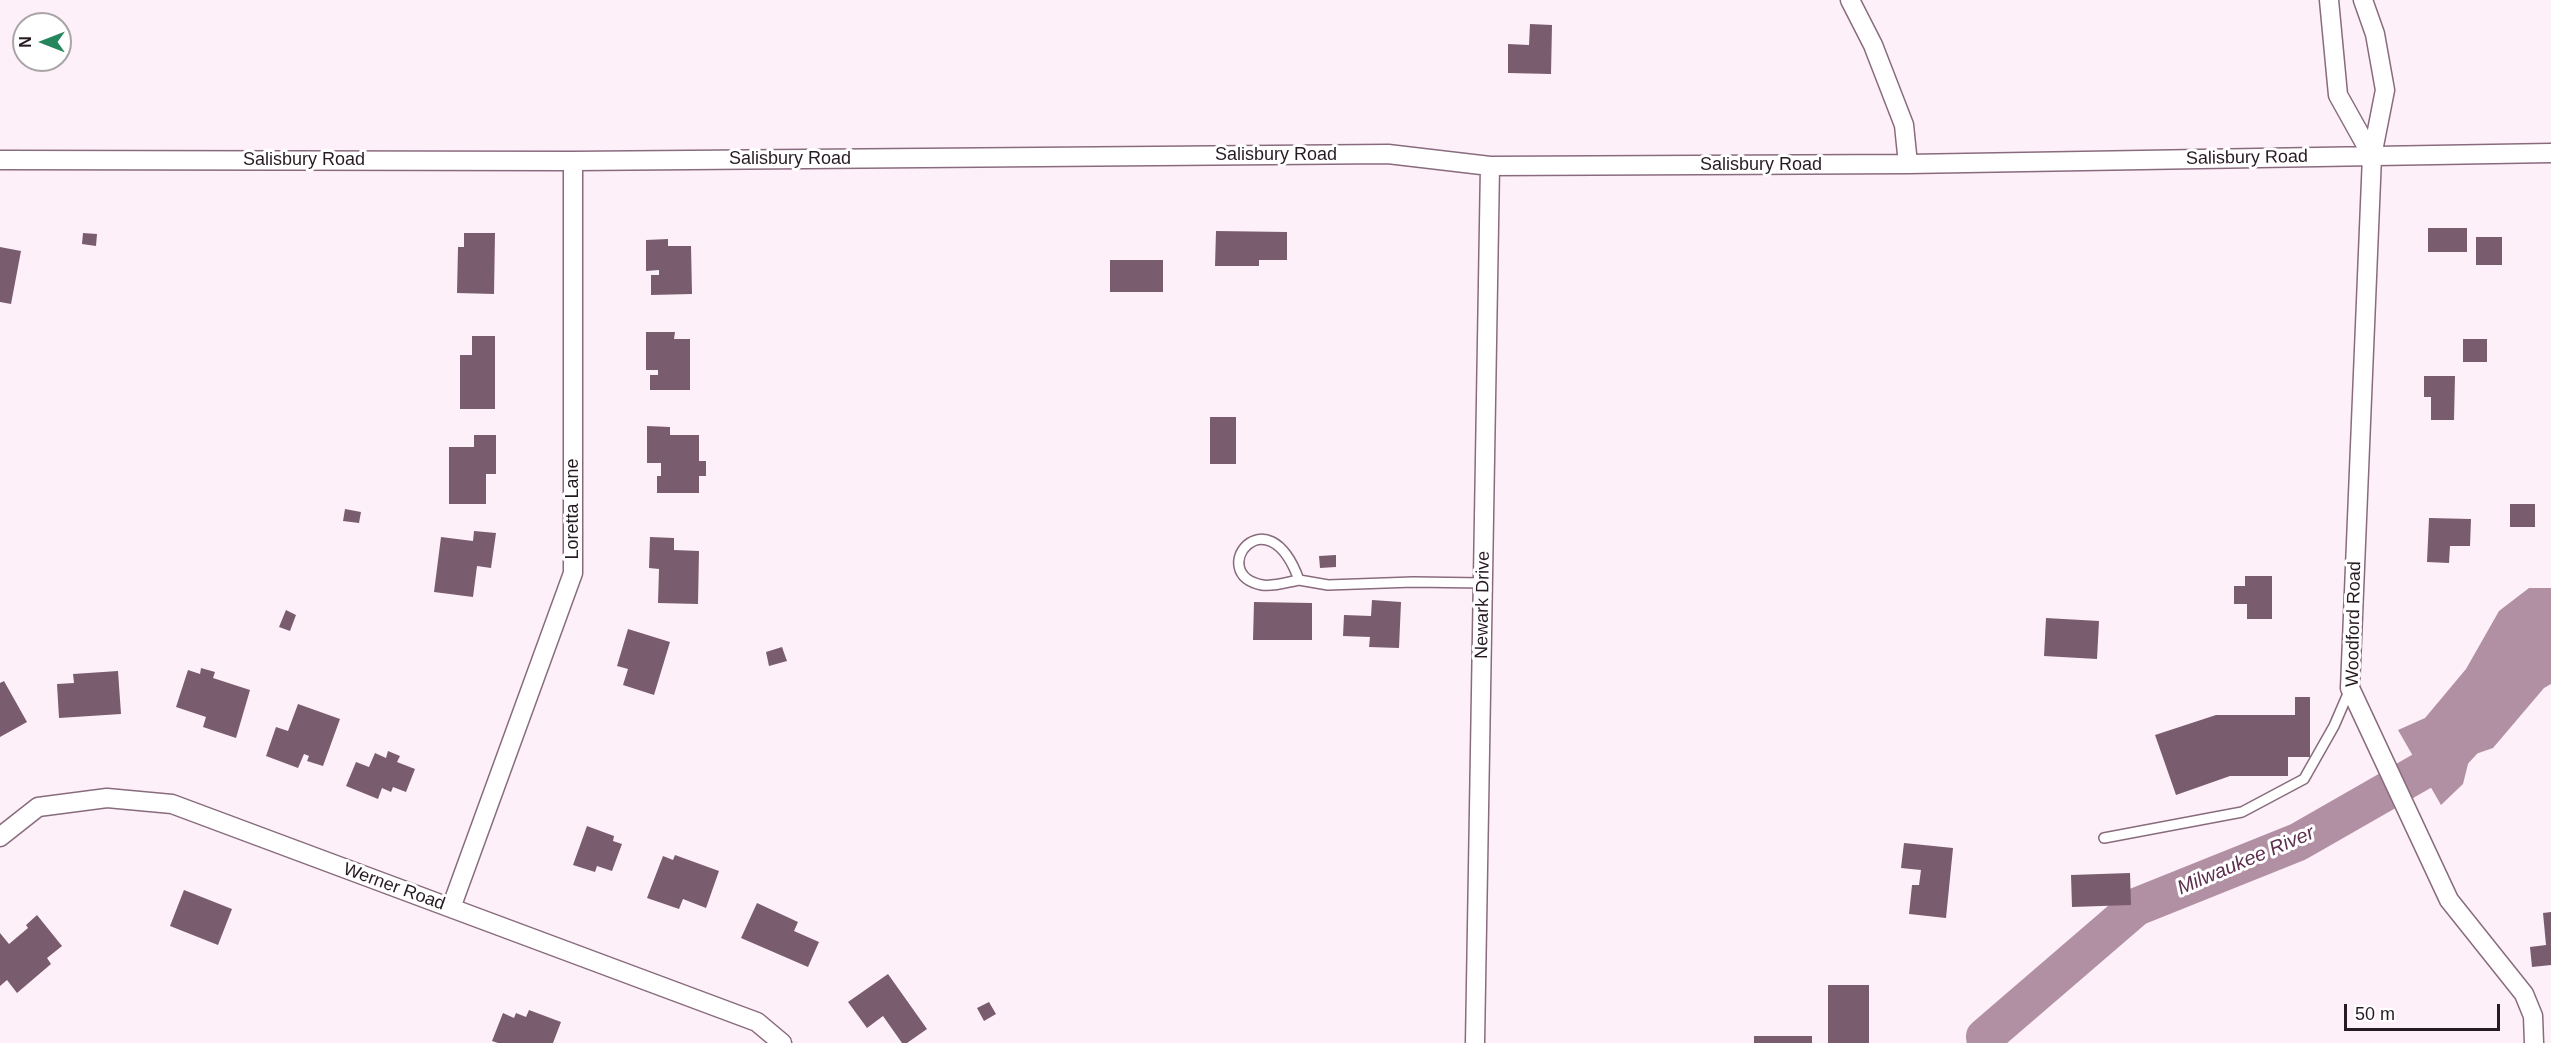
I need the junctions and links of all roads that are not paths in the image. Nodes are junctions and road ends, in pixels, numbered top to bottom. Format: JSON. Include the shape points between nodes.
{"nodes":[{"id":1,"x":1850,"y":0,"type":"edge"},
{"id":2,"x":2329,"y":0,"type":"edge"},
{"id":3,"x":2363,"y":0,"type":"edge"},
{"id":4,"x":2551,"y":153,"type":"edge"},
{"id":5,"x":2372,"y":156,"type":"junction"},
{"id":6,"x":0,"y":160,"type":"edge"},
{"id":7,"x":573,"y":160,"type":"junction"},
{"id":8,"x":1908,"y":164,"type":"junction"},
{"id":9,"x":1490,"y":166,"type":"junction"},
{"id":10,"x":1299,"y":580,"type":"junction"},
{"id":11,"x":1483,"y":583,"type":"junction"},
{"id":12,"x":2350,"y":689,"type":"junction"},
{"id":13,"x":0,"y":837,"type":"edge"},
{"id":14,"x":2104,"y":838,"type":"dead end"},
{"id":15,"x":452,"y":908,"type":"junction"},
{"id":16,"x":782,"y":1043,"type":"edge"},
{"id":17,"x":1475,"y":1043,"type":"edge"},
{"id":18,"x":2534,"y":1043,"type":"edge"}],
"edges":[{"from":1,"to":8,"type":"street","via":[[1873,45],[1904,125]]},
{"from":2,"to":5,"type":"street","via":[[2338,95]]},
{"from":3,"to":5,"type":"street","name":"Woodford Road","via":[[2379,52],[2385,90]]},
{"from":4,"to":5,"type":"street","name":"Salisbury Road"},
{"from":5,"to":8,"type":"street","name":"Salisbury Road"},
{"from":5,"to":12,"type":"street","name":"Woodford Road"},
{"from":6,"to":7,"type":"street","name":"Salisbury Road"},
{"from":7,"to":9,"type":"street","name":"Salisbury Road","via":[[1388,154]]},
{"from":7,"to":15,"type":"street","name":"Loretta Lane","via":[[573,573]]},
{"from":8,"to":9,"type":"street","name":"Salisbury Road"},
{"from":9,"to":11,"type":"street","name":"Newark Drive"},
{"from":10,"to":10,"type":"lane","via":[[1292,560],[1265,539],[1256,538],[1245,544],[1239,554],[1240,569],[1262,585]]},
{"from":10,"to":11,"type":"lane","via":[[1328,585]]},
{"from":11,"to":17,"type":"street","name":"Newark Drive"},
{"from":12,"to":14,"type":"lane","via":[[2304,779],[2242,812]]},
{"from":12,"to":18,"type":"street","name":"Woodford Road","via":[[2449,900],[2524,994],[2533,1016]]},
{"from":13,"to":15,"type":"street","name":"Werner Road","via":[[38,807],[107,798],[172,804]]},
{"from":15,"to":16,"type":"street","name":"Werner Road","via":[[757,1022]]}]}
